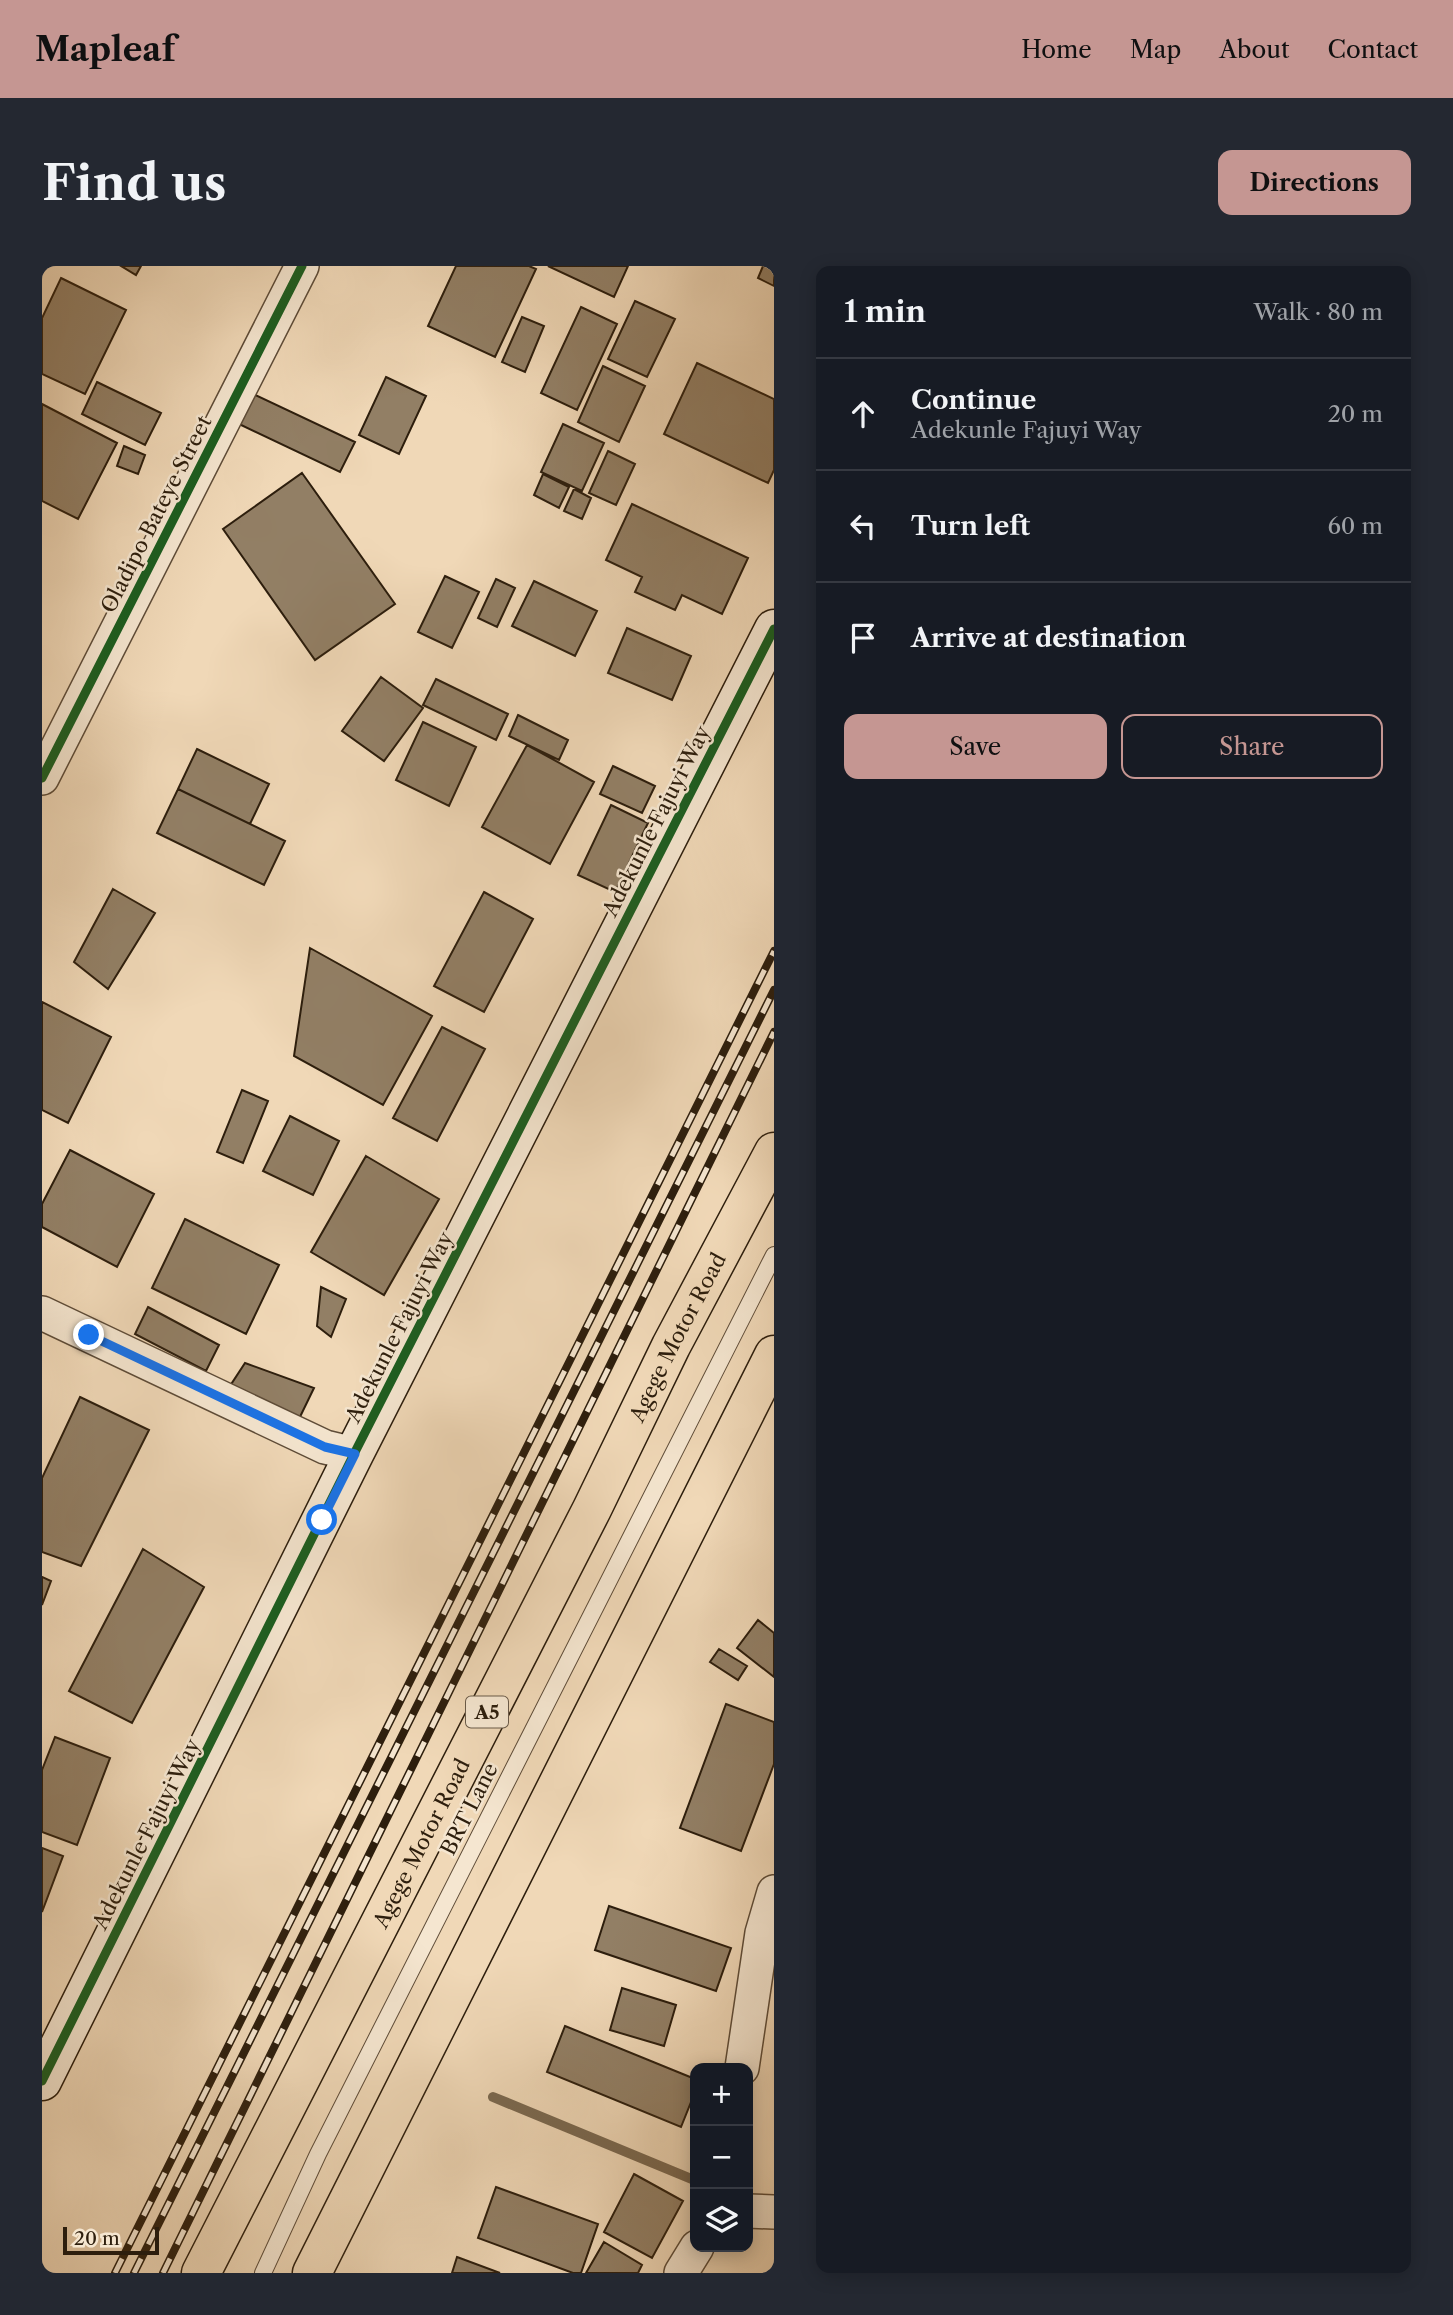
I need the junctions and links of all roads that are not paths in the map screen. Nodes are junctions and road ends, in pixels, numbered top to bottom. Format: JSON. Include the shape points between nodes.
{"nodes":[{"id":1,"x":302,"y":266,"type":"edge"},
{"id":2,"x":774,"y":629,"type":"edge"},
{"id":3,"x":42,"y":778,"type":"edge"},
{"id":4,"x":774,"y":1152,"type":"edge"},
{"id":5,"x":774,"y":1255,"type":"edge"},
{"id":6,"x":42,"y":1313,"type":"edge"},
{"id":7,"x":774,"y":1354,"type":"edge"},
{"id":8,"x":355,"y":1454,"type":"junction"},
{"id":9,"x":774,"y":1892,"type":"edge"},
{"id":10,"x":743,"y":2063,"type":"edge"},
{"id":11,"x":42,"y":2081,"type":"edge"},
{"id":12,"x":753,"y":2211,"type":"edge"},
{"id":13,"x":774,"y":2212,"type":"edge"},
{"id":14,"x":694,"y":2252,"type":"edge"},
{"id":15,"x":201,"y":2273,"type":"edge"},
{"id":16,"x":263,"y":2273,"type":"edge"},
{"id":17,"x":312,"y":2273,"type":"edge"},
{"id":18,"x":681,"y":2273,"type":"edge"}],
"edges":[{"from":1,"to":3,"type":"street","name":"Oladipo Bateye Street"},
{"from":2,"to":8,"type":"street","name":"Adekunle Fajuyi Way"},
{"from":4,"to":15,"type":"highway","name":"Agege Motor Road","number":"A5"},
{"from":5,"to":16,"type":"lane","name":"BRT Lane","via":[[318,2154]]},
{"from":6,"to":8,"type":"street","via":[[325,1447]]},
{"from":7,"to":17,"type":"highway"},
{"from":8,"to":11,"type":"street","name":"Adekunle Fajuyi Way"},
{"from":9,"to":10,"type":"street","via":[[762,1933]]},
{"from":12,"to":13,"type":"street"},
{"from":14,"to":18,"type":"street"}]}
